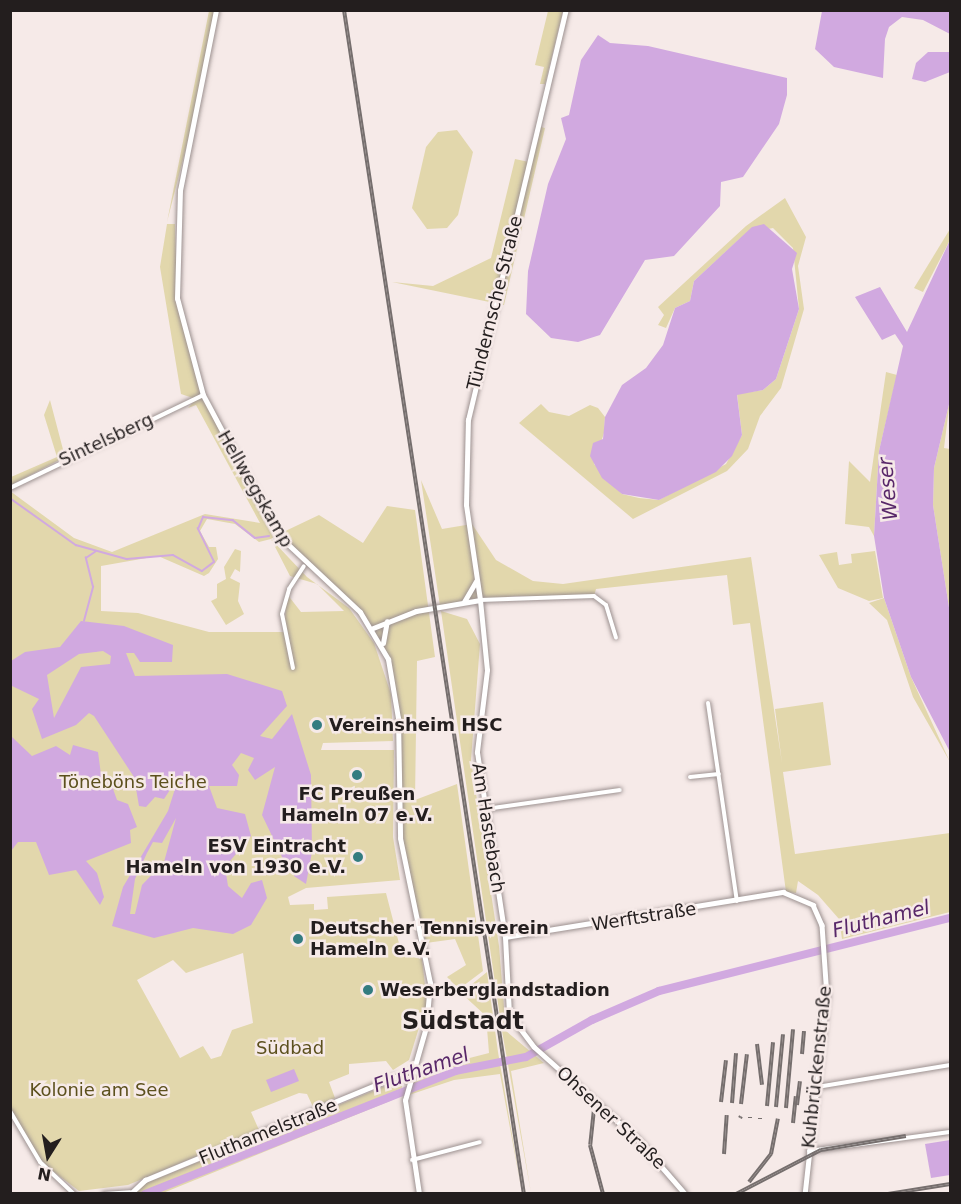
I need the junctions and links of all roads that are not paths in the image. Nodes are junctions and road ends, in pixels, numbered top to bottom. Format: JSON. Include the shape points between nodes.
{"nodes":[{"id":1,"x":216,"y":10,"type":"edge"},
{"id":2,"x":566,"y":10,"type":"edge"},
{"id":3,"x":203,"y":395,"type":"junction"},
{"id":4,"x":10,"y":488,"type":"edge"},
{"id":5,"x":304,"y":566,"type":"junction"},
{"id":6,"x":476,"y":576,"type":"junction"},
{"id":7,"x":480,"y":600,"type":"junction"},
{"id":8,"x":462,"y":603,"type":"junction"},
{"id":9,"x":389,"y":618,"type":"junction"},
{"id":10,"x":373,"y":628,"type":"junction"},
{"id":11,"x":615,"y":638,"type":"dead end"},
{"id":12,"x":383,"y":645,"type":"junction"},
{"id":13,"x":293,"y":668,"type":"dead end"},
{"id":14,"x":708,"y":703,"type":"dead end"},
{"id":15,"x":719,"y":774,"type":"junction"},
{"id":16,"x":690,"y":777,"type":"dead end"},
{"id":17,"x":620,"y":790,"type":"dead end"},
{"id":18,"x":486,"y":809,"type":"junction"},
{"id":19,"x":783,"y":892,"type":"joint"},
{"id":20,"x":737,"y":902,"type":"junction"},
{"id":21,"x":505,"y":937,"type":"junction"},
{"id":22,"x":534,"y":1047,"type":"joint"},
{"id":23,"x":951,"y":1065,"type":"edge"},
{"id":24,"x":408,"y":1080,"type":"junction"},
{"id":25,"x":816,"y":1087,"type":"junction"},
{"id":26,"x":10,"y":1111,"type":"edge"},
{"id":27,"x":951,"y":1132,"type":"edge"},
{"id":28,"x":480,"y":1142,"type":"dead end"},
{"id":29,"x":809,"y":1151,"type":"junction"},
{"id":30,"x":411,"y":1160,"type":"junction"},
{"id":31,"x":130,"y":1193,"type":"edge"},
{"id":32,"x":74,"y":1194,"type":"edge"},
{"id":33,"x":104,"y":1194,"type":"edge"},
{"id":34,"x":419,"y":1194,"type":"edge"},
{"id":35,"x":685,"y":1194,"type":"edge"},
{"id":36,"x":805,"y":1194,"type":"edge"}],
"edges":[{"from":1,"to":3,"type":"main road","name":"Hellwegskamp","via":[[176,224],[177,298]]},
{"from":2,"to":6,"type":"street","name":"Tündernsche Straße","via":[[468,420],[464,476]]},
{"from":3,"to":4,"type":"street","name":"Sintelsberg"},
{"from":3,"to":5,"type":"main road","name":"Hellwegskamp","via":[[277,534]]},
{"from":5,"to":10,"type":"main road","name":"Hellwegskamp"},
{"from":5,"to":13,"type":"street","via":[[289,588],[282,614]]},
{"from":6,"to":7,"type":"street","name":"Tündernsche Straße"},
{"from":6,"to":8,"type":"street","via":[[473,593]]},
{"from":7,"to":8,"type":"main road"},
{"from":7,"to":11,"type":"street","via":[[594,596],[606,605]]},
{"from":7,"to":18,"type":"main road","name":"Am Hastebach","via":[[488,662],[477,752]]},
{"from":8,"to":9,"type":"main road"},
{"from":9,"to":10,"type":"main road"},
{"from":9,"to":12,"type":"main road"},
{"from":10,"to":12,"type":"main road","name":"Hellwegskamp"},
{"from":12,"to":24,"type":"main road","via":[[396,692],[400,838],[430,993]]},
{"from":14,"to":15,"type":"street"},
{"from":15,"to":16,"type":"street"},
{"from":15,"to":20,"type":"street"},
{"from":17,"to":18,"type":"street"},
{"from":18,"to":21,"type":"main road","name":"Am Hastebach"},
{"from":19,"to":20,"type":"street","name":"Werftstraße"},
{"from":19,"to":25,"type":"street","name":"Kuhbrückenstraße","via":[[796,894],[816,910],[824,948],[827,996]]},
{"from":20,"to":21,"type":"street","name":"Werftstraße"},
{"from":21,"to":22,"type":"main road","name":"Am Hastebach","via":[[506,1004]]},
{"from":22,"to":35,"type":"main road","name":"Ohsener Straße","via":[[639,1141]]},
{"from":23,"to":25,"type":"street"},
{"from":24,"to":30,"type":"main road","via":[[405,1095]]},
{"from":24,"to":31,"type":"main road","name":"Fluthamelstraße","via":[[395,1077],[145,1180]]},
{"from":25,"to":29,"type":"street","name":"Kuhbrückenstraße"},
{"from":26,"to":32,"type":"street","via":[[40,1162]]},
{"from":27,"to":29,"type":"street"},
{"from":28,"to":30,"type":"street"},
{"from":29,"to":36,"type":"street","name":"Kuhbrückenstraße"},
{"from":30,"to":34,"type":"main road"},
{"from":31,"to":33,"type":"street"}]}
